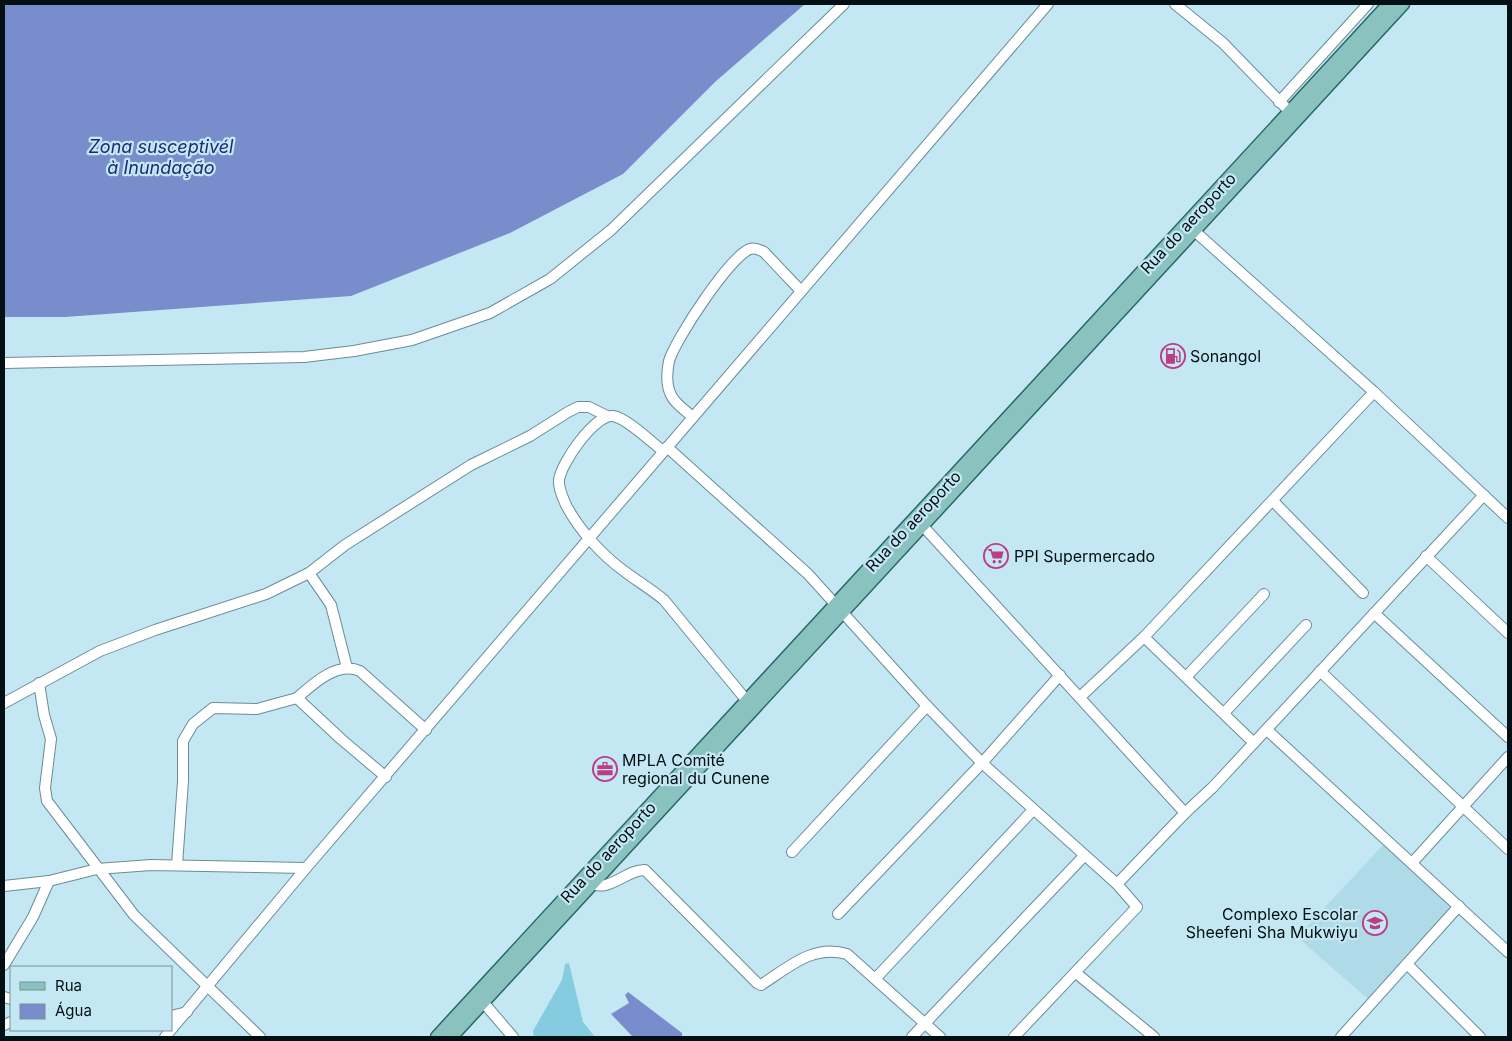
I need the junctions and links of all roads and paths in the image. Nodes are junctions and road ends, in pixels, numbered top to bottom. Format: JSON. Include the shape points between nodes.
{"nodes":[{"id":1,"x":844,"y":4,"type":"edge"},
{"id":2,"x":1048,"y":4,"type":"edge"},
{"id":3,"x":1175,"y":4,"type":"edge"},
{"id":4,"x":1368,"y":4,"type":"edge"},
{"id":5,"x":1390,"y":4,"type":"edge"},
{"id":6,"x":1403,"y":4,"type":"edge"},
{"id":7,"x":1279,"y":102,"type":"junction"},
{"id":8,"x":1290,"y":112,"type":"junction"},
{"id":9,"x":1190,"y":228,"type":"junction"},
{"id":10,"x":801,"y":290,"type":"junction"},
{"id":11,"x":4,"y":363,"type":"edge"},
{"id":12,"x":1374,"y":392,"type":"junction"},
{"id":13,"x":607,"y":416,"type":"junction"},
{"id":14,"x":693,"y":417,"type":"junction"},
{"id":15,"x":665,"y":449,"type":"junction"},
{"id":16,"x":1484,"y":495,"type":"junction"},
{"id":17,"x":1273,"y":501,"type":"junction"},
{"id":18,"x":1508,"y":518,"type":"edge"},
{"id":19,"x":922,"y":525,"type":"junction"},
{"id":20,"x":590,"y":539,"type":"junction"},
{"id":21,"x":1426,"y":556,"type":"junction"},
{"id":22,"x":309,"y":573,"type":"junction"},
{"id":23,"x":1363,"y":593,"type":"dead end"},
{"id":24,"x":1264,"y":594,"type":"dead end"},
{"id":25,"x":838,"y":609,"type":"junction"},
{"id":26,"x":1374,"y":613,"type":"junction"},
{"id":27,"x":1306,"y":625,"type":"dead end"},
{"id":28,"x":1508,"y":633,"type":"edge"},
{"id":29,"x":1144,"y":637,"type":"junction"},
{"id":30,"x":347,"y":668,"type":"junction"},
{"id":31,"x":1320,"y":671,"type":"junction"},
{"id":32,"x":1060,"y":675,"type":"junction"},
{"id":33,"x":1187,"y":676,"type":"junction"},
{"id":34,"x":39,"y":683,"type":"junction"},
{"id":35,"x":1080,"y":697,"type":"junction"},
{"id":36,"x":297,"y":698,"type":"junction"},
{"id":37,"x":747,"y":701,"type":"junction"},
{"id":38,"x":4,"y":703,"type":"edge"},
{"id":39,"x":927,"y":706,"type":"junction"},
{"id":40,"x":1224,"y":714,"type":"junction"},
{"id":41,"x":426,"y":730,"type":"junction"},
{"id":42,"x":1267,"y":730,"type":"junction"},
{"id":43,"x":1508,"y":737,"type":"edge"},
{"id":44,"x":1254,"y":743,"type":"junction"},
{"id":45,"x":1508,"y":757,"type":"edge"},
{"id":46,"x":982,"y":762,"type":"junction"},
{"id":47,"x":386,"y":777,"type":"junction"},
{"id":48,"x":1464,"y":808,"type":"junction"},
{"id":49,"x":1033,"y":810,"type":"junction"},
{"id":50,"x":1185,"y":813,"type":"junction"},
{"id":51,"x":1508,"y":850,"type":"edge"},
{"id":52,"x":792,"y":852,"type":"dead end"},
{"id":53,"x":1084,"y":856,"type":"junction"},
{"id":54,"x":1412,"y":863,"type":"junction"},
{"id":55,"x":177,"y":865,"type":"junction"},
{"id":56,"x":306,"y":868,"type":"junction"},
{"id":57,"x":97,"y":869,"type":"junction"},
{"id":58,"x":49,"y":881,"type":"junction"},
{"id":59,"x":588,"y":881,"type":"junction"},
{"id":60,"x":1117,"y":884,"type":"junction"},
{"id":61,"x":4,"y":886,"type":"edge"},
{"id":62,"x":1459,"y":906,"type":"junction"},
{"id":63,"x":838,"y":914,"type":"dead end"},
{"id":64,"x":1508,"y":952,"type":"edge"},
{"id":65,"x":1407,"y":964,"type":"junction"},
{"id":66,"x":4,"y":965,"type":"edge"},
{"id":67,"x":1076,"y":973,"type":"junction"},
{"id":68,"x":876,"y":978,"type":"junction"},
{"id":69,"x":208,"y":988,"type":"junction"},
{"id":70,"x":484,"y":1002,"type":"junction"},
{"id":71,"x":187,"y":1012,"type":"junction"},
{"id":72,"x":172,"y":1016,"type":"edge"},
{"id":73,"x":925,"y":1023,"type":"junction"},
{"id":74,"x":172,"y":1029,"type":"edge"},
{"id":75,"x":260,"y":1037,"type":"edge"},
{"id":76,"x":437,"y":1037,"type":"edge"},
{"id":77,"x":451,"y":1037,"type":"edge"},
{"id":78,"x":513,"y":1037,"type":"edge"},
{"id":79,"x":912,"y":1037,"type":"edge"},
{"id":80,"x":940,"y":1037,"type":"edge"},
{"id":81,"x":1014,"y":1037,"type":"edge"},
{"id":82,"x":1154,"y":1037,"type":"edge"},
{"id":83,"x":1341,"y":1037,"type":"edge"},
{"id":84,"x":1480,"y":1037,"type":"edge"}],
"edges":[{"from":1,"to":11,"type":"street","via":[[611,230],[550,279],[490,313],[412,340],[304,357]]},
{"from":2,"to":10,"type":"street"},
{"from":3,"to":7,"type":"street","via":[[1223,43]]},
{"from":4,"to":7,"type":"street"},
{"from":5,"to":8,"type":"main road","name":"Rua do aeroporto"},
{"from":6,"to":9,"type":"main road","name":"Rua do aeroporto"},
{"from":7,"to":8,"type":"street"},
{"from":8,"to":9,"type":"main road","name":"Rua do aeroporto"},
{"from":9,"to":12,"type":"street"},
{"from":9,"to":19,"type":"main road","name":"Rua do aeroporto"},
{"from":9,"to":25,"type":"main road","name":"Rua do aeroporto"},
{"from":10,"to":14,"type":"street"},
{"from":10,"to":14,"type":"street","via":[[758,249],[750,248],[720,278],[681,334],[670,361],[668,380],[672,397]]},
{"from":12,"to":16,"type":"street"},
{"from":12,"to":17,"type":"street"},
{"from":13,"to":15,"type":"street","via":[[623,420]]},
{"from":13,"to":20,"type":"street","via":[[595,423],[578,444],[559,482],[570,511]]},
{"from":13,"to":22,"type":"street","via":[[589,407],[578,407],[568,412],[530,436],[471,465],[345,545]]},
{"from":14,"to":15,"type":"street"},
{"from":15,"to":20,"type":"street"},
{"from":15,"to":25,"type":"street","via":[[800,567]]},
{"from":16,"to":18,"type":"street"},
{"from":16,"to":21,"type":"street"},
{"from":17,"to":23,"type":"street"},
{"from":17,"to":29,"type":"street"},
{"from":19,"to":25,"type":"main road","name":"Rua do aeroporto"},
{"from":19,"to":32,"type":"street"},
{"from":20,"to":37,"type":"street","via":[[620,568],[664,600]]},
{"from":20,"to":41,"type":"street"},
{"from":21,"to":26,"type":"street"},
{"from":21,"to":28,"type":"street"},
{"from":22,"to":30,"type":"street","via":[[331,605]]},
{"from":22,"to":34,"type":"street","via":[[266,594],[100,650]]},
{"from":24,"to":33,"type":"street"},
{"from":25,"to":37,"type":"main road","name":"Rua do aeroporto"},
{"from":25,"to":39,"type":"street"},
{"from":25,"to":59,"type":"main road","name":"Rua do aeroporto"},
{"from":26,"to":31,"type":"street"},
{"from":26,"to":43,"type":"street"},
{"from":27,"to":40,"type":"street"},
{"from":29,"to":33,"type":"street"},
{"from":29,"to":35,"type":"street"},
{"from":30,"to":36,"type":"street","via":[[317,681]]},
{"from":30,"to":41,"type":"street","via":[[360,671]]},
{"from":31,"to":42,"type":"street"},
{"from":31,"to":48,"type":"street"},
{"from":32,"to":35,"type":"street"},
{"from":32,"to":46,"type":"street"},
{"from":33,"to":40,"type":"street"},
{"from":34,"to":38,"type":"street"},
{"from":34,"to":57,"type":"street","via":[[51,739],[45,796]]},
{"from":35,"to":50,"type":"street"},
{"from":36,"to":47,"type":"street"},
{"from":36,"to":55,"type":"street","via":[[257,709],[213,708],[185,735]]},
{"from":37,"to":59,"type":"main road","name":"Rua do aeroporto"},
{"from":39,"to":46,"type":"street"},
{"from":39,"to":52,"type":"street"},
{"from":40,"to":44,"type":"street"},
{"from":41,"to":47,"type":"street"},
{"from":42,"to":44,"type":"street"},
{"from":42,"to":54,"type":"street"},
{"from":44,"to":50,"type":"street"},
{"from":45,"to":48,"type":"street"},
{"from":46,"to":49,"type":"street"},
{"from":46,"to":63,"type":"street"},
{"from":47,"to":56,"type":"street"},
{"from":48,"to":51,"type":"street"},
{"from":48,"to":54,"type":"street"},
{"from":49,"to":53,"type":"street"},
{"from":49,"to":68,"type":"street"},
{"from":50,"to":60,"type":"street"},
{"from":53,"to":60,"type":"street"},
{"from":53,"to":73,"type":"street"},
{"from":54,"to":62,"type":"street"},
{"from":55,"to":56,"type":"street"},
{"from":55,"to":57,"type":"street"},
{"from":56,"to":69,"type":"street"},
{"from":57,"to":58,"type":"street"},
{"from":57,"to":69,"type":"street","via":[[134,915]]},
{"from":58,"to":61,"type":"street"},
{"from":58,"to":66,"type":"street","via":[[33,917]]},
{"from":59,"to":68,"type":"street","via":[[612,884],[632,871],[645,870],[756,983],[761,984],[800,958],[835,950],[854,958]]},
{"from":59,"to":70,"type":"main road","name":"Rua do aeroporto"},
{"from":59,"to":76,"type":"main road","name":"Rua do aeroporto"},
{"from":60,"to":67,"type":"street","via":[[1137,907]]},
{"from":62,"to":64,"type":"street"},
{"from":62,"to":65,"type":"street"},
{"from":65,"to":83,"type":"street"},
{"from":65,"to":84,"type":"street"},
{"from":67,"to":81,"type":"street"},
{"from":67,"to":82,"type":"street"},
{"from":68,"to":73,"type":"street"},
{"from":69,"to":71,"type":"street"},
{"from":69,"to":75,"type":"street"},
{"from":70,"to":77,"type":"main road","name":"Rua do aeroporto"},
{"from":70,"to":78,"type":"street"},
{"from":71,"to":72,"type":"street"},
{"from":71,"to":74,"type":"street"},
{"from":73,"to":79,"type":"street"},
{"from":73,"to":80,"type":"street"}]}
